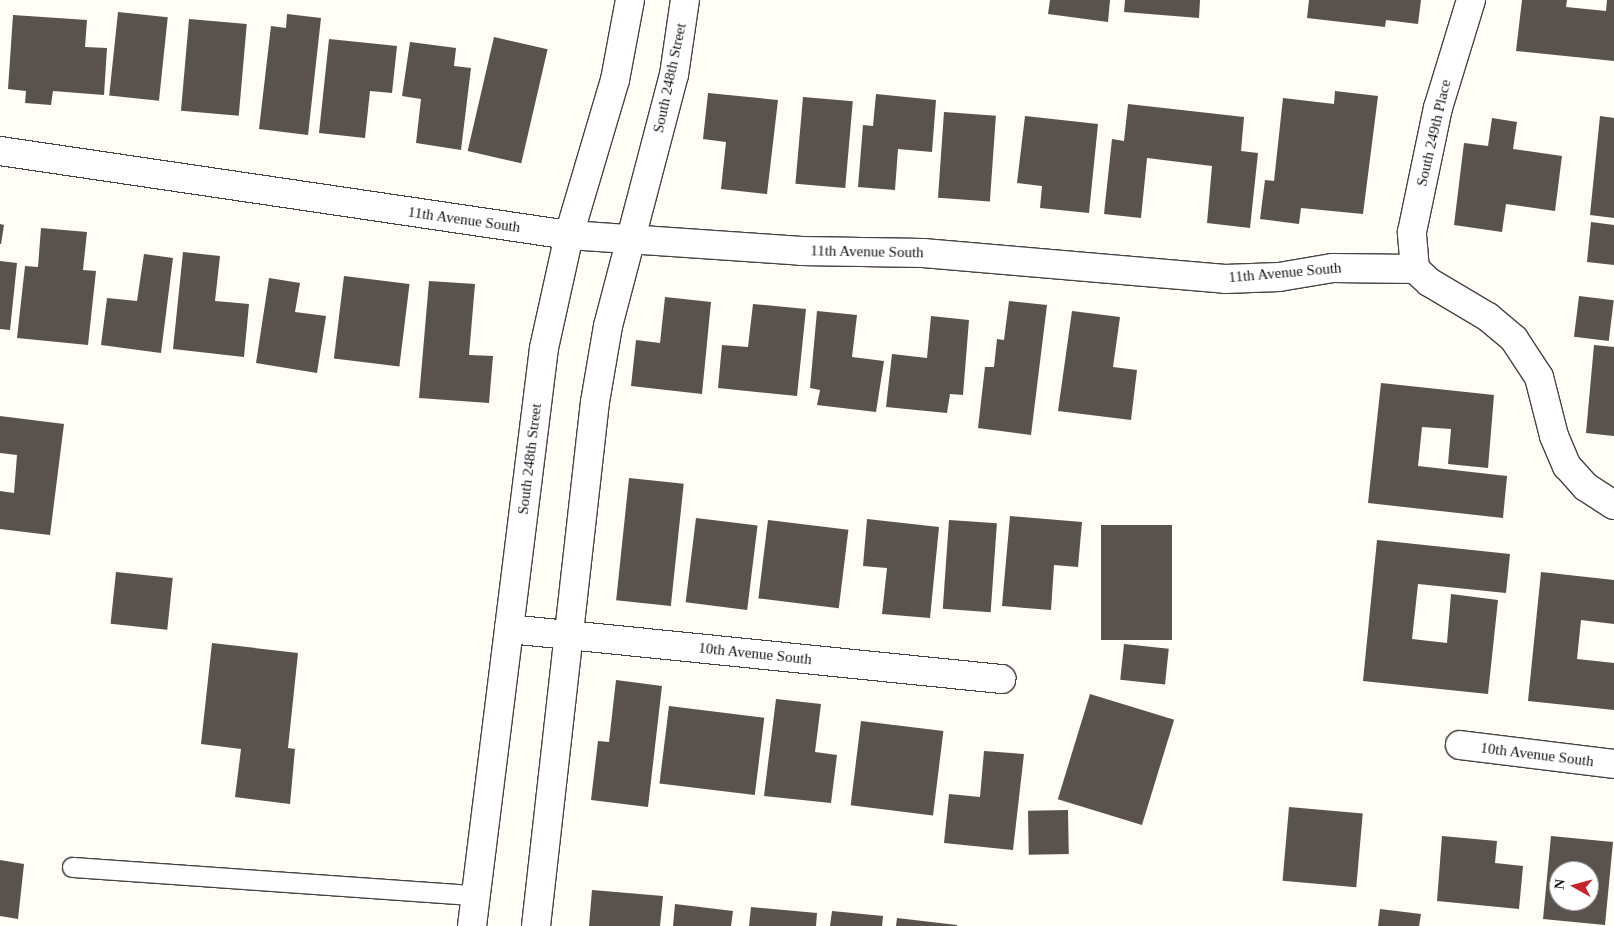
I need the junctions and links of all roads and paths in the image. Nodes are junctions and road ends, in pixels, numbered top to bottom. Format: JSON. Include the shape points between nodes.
{"nodes":[{"id":1,"x":630,"y":0,"type":"edge"},
{"id":2,"x":685,"y":0,"type":"edge"},
{"id":3,"x":1471,"y":0,"type":"edge"},
{"id":4,"x":0,"y":151,"type":"edge"},
{"id":5,"x":569,"y":235,"type":"junction"},
{"id":6,"x":632,"y":238,"type":"junction"},
{"id":7,"x":1414,"y":269,"type":"junction"},
{"id":8,"x":1614,"y":506,"type":"edge"},
{"id":9,"x":508,"y":629,"type":"junction"},
{"id":10,"x":569,"y":635,"type":"junction"},
{"id":11,"x":1001,"y":679,"type":"dead end"},
{"id":12,"x":1460,"y":745,"type":"dead end"},
{"id":13,"x":1614,"y":764,"type":"edge"},
{"id":14,"x":72,"y":867,"type":"dead end"},
{"id":15,"x":476,"y":895,"type":"junction"},
{"id":16,"x":472,"y":926,"type":"edge"},
{"id":17,"x":536,"y":926,"type":"edge"}],
"edges":[{"from":1,"to":5,"type":"street","name":"South 248th Street","via":[[615,80]]},
{"from":2,"to":6,"type":"street","name":"South 248th Street","via":[[674,75]]},
{"from":3,"to":7,"type":"street","name":"South 249th Place","via":[[1436,117],[1412,232]]},
{"from":4,"to":5,"type":"street","name":"11th Avenue South"},
{"from":5,"to":6,"type":"street","name":"11th Avenue South"},
{"from":5,"to":9,"type":"street","name":"South 248th Street","via":[[544,348]]},
{"from":6,"to":7,"type":"street","name":"11th Avenue South","via":[[800,251],[922,253],[1226,279],[1333,268]]},
{"from":6,"to":10,"type":"street","name":"South 248th Street","via":[[608,326],[595,402]]},
{"from":7,"to":8,"type":"street","via":[[1514,339],[1539,377],[1554,436],[1567,466],[1586,488]]},
{"from":9,"to":10,"type":"street","name":"10th Avenue South"},
{"from":9,"to":15,"type":"street","name":"South 248th Street"},
{"from":10,"to":11,"type":"street","name":"10th Avenue South"},
{"from":10,"to":17,"type":"street","name":"South 248th Street"},
{"from":12,"to":13,"type":"street","name":"10th Avenue South"},
{"from":14,"to":15,"type":"lane"},
{"from":15,"to":16,"type":"street","name":"South 248th Street"}]}
